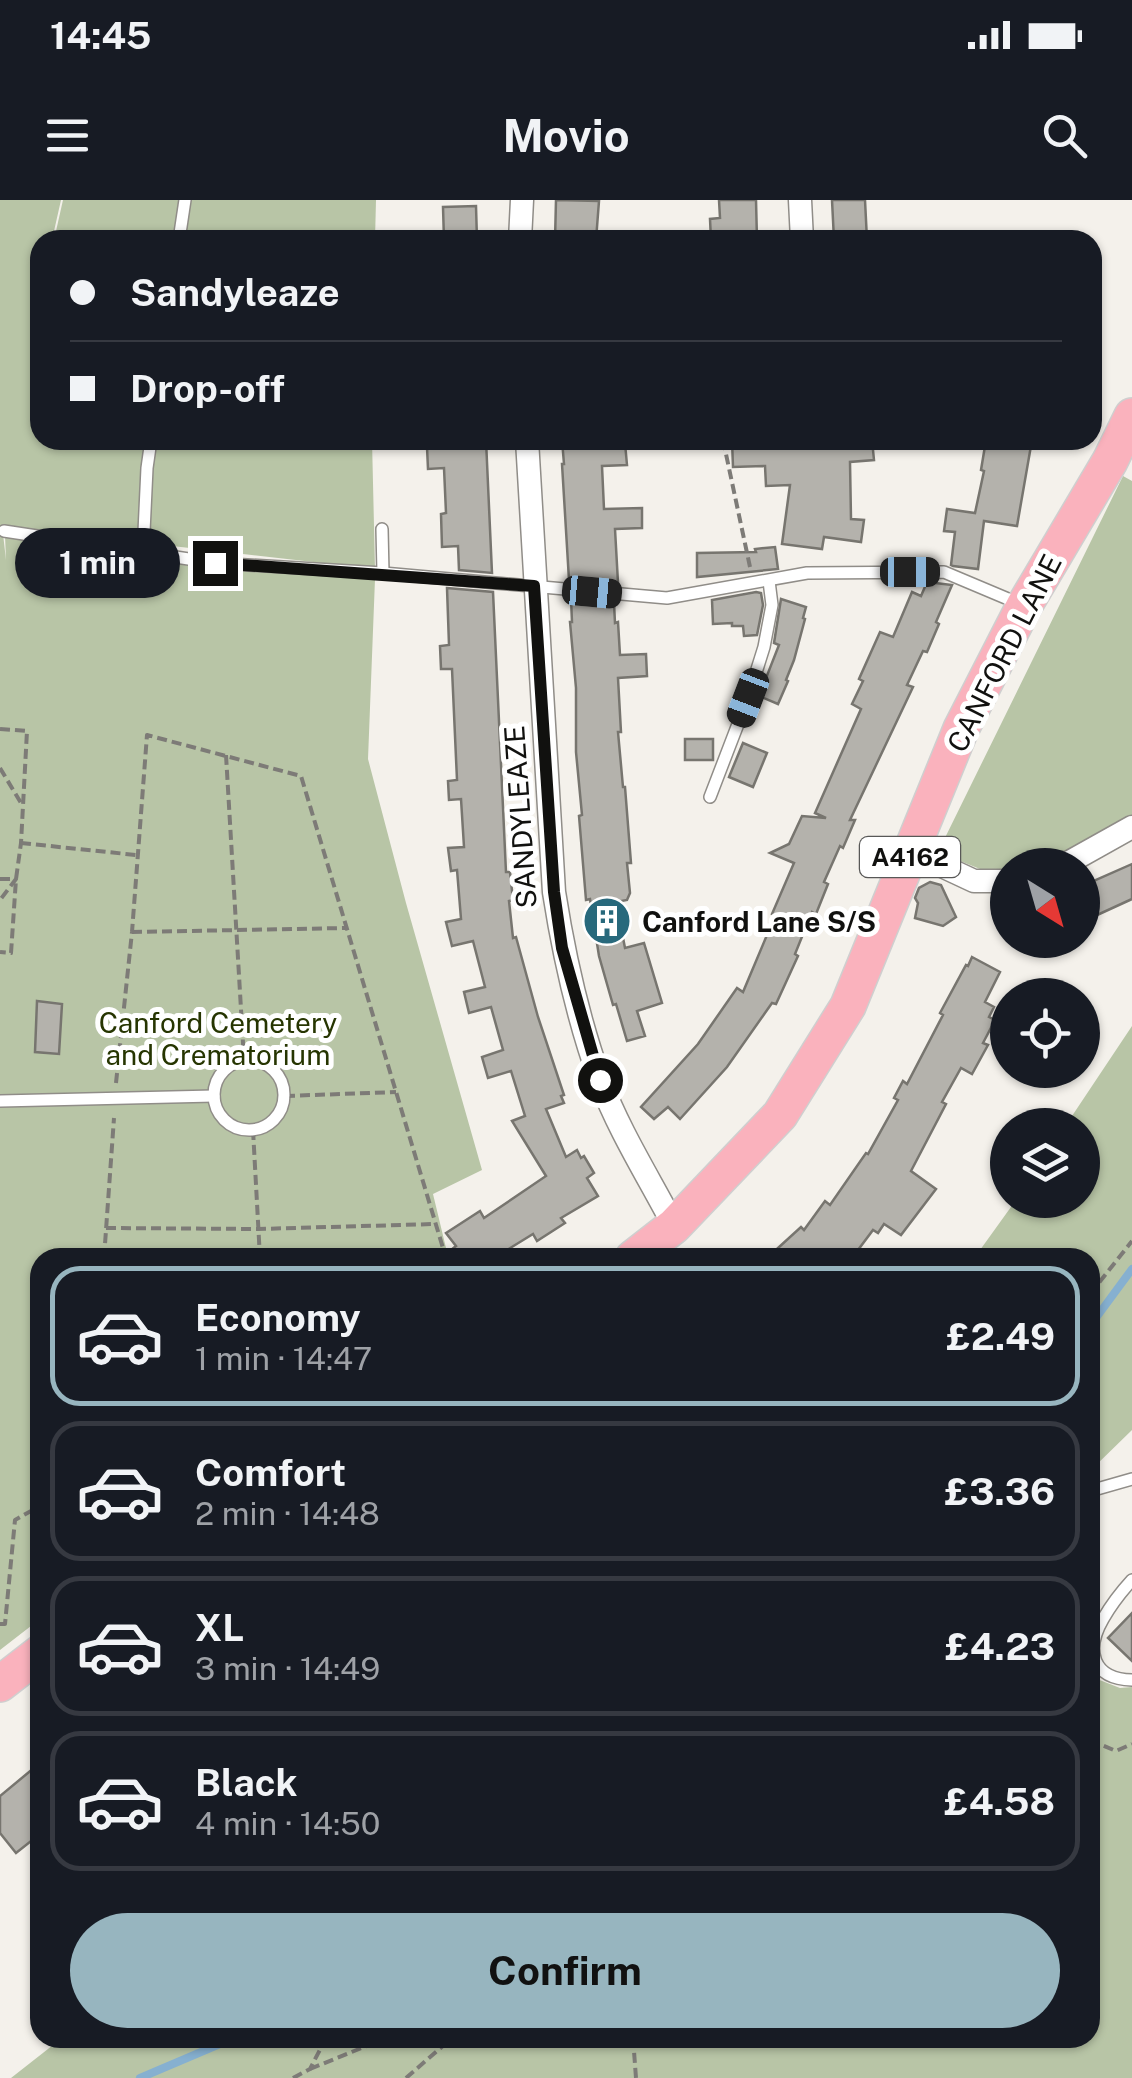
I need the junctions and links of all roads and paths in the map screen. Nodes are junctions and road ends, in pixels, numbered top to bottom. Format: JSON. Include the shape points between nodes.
{"nodes":[{"id":1,"x":185,"y":200,"type":"edge"},
{"id":2,"x":522,"y":200,"type":"edge"},
{"id":3,"x":800,"y":200,"type":"edge"},
{"id":4,"x":180,"y":230,"type":"edge"},
{"id":5,"x":520,"y":230,"type":"edge"},
{"id":6,"x":802,"y":230,"type":"edge"},
{"id":7,"x":1132,"y":416,"type":"edge"},
{"id":8,"x":150,"y":450,"type":"edge"},
{"id":9,"x":527,"y":450,"type":"edge"},
{"id":10,"x":725,"y":450,"type":"edge"},
{"id":11,"x":1121,"y":466,"type":"edge"},
{"id":12,"x":382,"y":529,"type":"dead end"},
{"id":13,"x":4,"y":530,"type":"dead end"},
{"id":14,"x":142,"y":554,"type":"junction"},
{"id":15,"x":383,"y":574,"type":"junction"},
{"id":16,"x":769,"y":581,"type":"junction"},
{"id":17,"x":754,"y":584,"type":"junction"},
{"id":18,"x":534,"y":586,"type":"junction"},
{"id":19,"x":1024,"y":606,"type":"junction"},
{"id":20,"x":0,"y":729,"type":"edge"},
{"id":21,"x":226,"y":755,"type":"junction"},
{"id":22,"x":0,"y":768,"type":"edge"},
{"id":23,"x":710,"y":797,"type":"dead end"},
{"id":24,"x":22,"y":804,"type":"junction"},
{"id":25,"x":1132,"y":827,"type":"edge"},
{"id":26,"x":21,"y":843,"type":"junction"},
{"id":27,"x":1094,"y":848,"type":"edge"},
{"id":28,"x":912,"y":852,"type":"junction"},
{"id":29,"x":136,"y":855,"type":"junction"},
{"id":30,"x":0,"y":879,"type":"edge"},
{"id":31,"x":16,"y":879,"type":"junction"},
{"id":32,"x":990,"y":881,"type":"edge"},
{"id":33,"x":0,"y":900,"type":"edge"},
{"id":34,"x":346,"y":928,"type":"junction"},
{"id":35,"x":234,"y":930,"type":"junction"},
{"id":36,"x":132,"y":932,"type":"junction"},
{"id":37,"x":0,"y":952,"type":"edge"},
{"id":38,"x":244,"y":1060,"type":"junction"},
{"id":39,"x":396,"y":1092,"type":"junction"},
{"id":40,"x":214,"y":1096,"type":"junction"},
{"id":41,"x":284,"y":1096,"type":"junction"},
{"id":42,"x":115,"y":1099,"type":"junction"},
{"id":43,"x":0,"y":1101,"type":"edge"},
{"id":44,"x":253,"y":1130,"type":"junction"},
{"id":45,"x":435,"y":1224,"type":"junction"},
{"id":46,"x":674,"y":1226,"type":"junction"},
{"id":47,"x":106,"y":1228,"type":"junction"},
{"id":48,"x":258,"y":1229,"type":"junction"},
{"id":49,"x":1132,"y":1241,"type":"edge"},
{"id":50,"x":105,"y":1248,"type":"edge"},
{"id":51,"x":259,"y":1248,"type":"edge"},
{"id":52,"x":443,"y":1248,"type":"edge"},
{"id":53,"x":646,"y":1248,"type":"edge"},
{"id":54,"x":1100,"y":1281,"type":"edge"},
{"id":55,"x":1132,"y":1480,"type":"edge"},
{"id":56,"x":1100,"y":1488,"type":"edge"},
{"id":57,"x":30,"y":1512,"type":"edge"},
{"id":58,"x":1132,"y":1580,"type":"edge"},
{"id":59,"x":1100,"y":1622,"type":"edge"},
{"id":60,"x":0,"y":1624,"type":"edge"},
{"id":61,"x":30,"y":1661,"type":"edge"},
{"id":62,"x":1100,"y":1670,"type":"edge"},
{"id":63,"x":1132,"y":1680,"type":"edge"},
{"id":64,"x":0,"y":1684,"type":"edge"},
{"id":65,"x":1100,"y":1744,"type":"edge"},
{"id":66,"x":1132,"y":1744,"type":"edge"},
{"id":67,"x":321,"y":2048,"type":"edge"},
{"id":68,"x":361,"y":2048,"type":"edge"},
{"id":69,"x":440,"y":2048,"type":"edge"},
{"id":70,"x":634,"y":2048,"type":"edge"},
{"id":71,"x":310,"y":2069,"type":"junction"},
{"id":72,"x":293,"y":2078,"type":"edge"},
{"id":73,"x":406,"y":2078,"type":"edge"},
{"id":74,"x":636,"y":2078,"type":"edge"}],
"edges":[{"from":1,"to":4,"type":"lane"},
{"from":2,"to":5,"type":"street"},
{"from":3,"to":6,"type":"street"},
{"from":7,"to":11,"type":"main road","name":"CANFORD LANE","number":"A4162"},
{"from":8,"to":14,"type":"lane"},
{"from":9,"to":18,"type":"street","name":"SANDYLEAZE"},
{"from":10,"to":17,"type":"path"},
{"from":11,"to":19,"type":"main road","name":"CANFORD LANE","number":"A4162"},
{"from":12,"to":15,"type":"lane"},
{"from":13,"to":14,"type":"lane"},
{"from":14,"to":15,"type":"lane"},
{"from":15,"to":18,"type":"lane"},
{"from":16,"to":17,"type":"lane"},
{"from":16,"to":19,"type":"lane","via":[[807,573],[944,572]]},
{"from":16,"to":23,"type":"lane","via":[[764,647]]},
{"from":17,"to":18,"type":"lane","via":[[667,598]]},
{"from":18,"to":46,"type":"street","name":"SANDYLEAZE","via":[[562,948],[600,1080]]},
{"from":19,"to":28,"type":"main road","name":"CANFORD LANE","number":"A4162","via":[[961,729]]},
{"from":20,"to":24,"type":"path","via":[[27,731]]},
{"from":21,"to":29,"type":"path","via":[[147,735]]},
{"from":21,"to":34,"type":"path","via":[[301,776]]},
{"from":21,"to":35,"type":"path"},
{"from":22,"to":24,"type":"path"},
{"from":24,"to":26,"type":"path"},
{"from":25,"to":27,"type":"street"},
{"from":26,"to":29,"type":"path"},
{"from":26,"to":31,"type":"path"},
{"from":28,"to":32,"type":"street","via":[[974,881]]},
{"from":28,"to":46,"type":"main road","name":"CANFORD LANE","number":"A4162","via":[[848,1006],[780,1116]]},
{"from":29,"to":36,"type":"path"},
{"from":30,"to":31,"type":"path"},
{"from":31,"to":33,"type":"path"},
{"from":31,"to":37,"type":"path","via":[[11,953]]},
{"from":34,"to":35,"type":"path"},
{"from":34,"to":39,"type":"path"},
{"from":35,"to":36,"type":"path"},
{"from":35,"to":38,"type":"path"},
{"from":36,"to":42,"type":"path"},
{"from":38,"to":40,"type":"lane","via":[[219,1076]]},
{"from":38,"to":41,"type":"lane","via":[[277,1073]]},
{"from":39,"to":41,"type":"path"},
{"from":39,"to":45,"type":"path"},
{"from":40,"to":42,"type":"lane"},
{"from":40,"to":44,"type":"lane","via":[[222,1118]]},
{"from":41,"to":44,"type":"lane","via":[[272,1122]]},
{"from":42,"to":43,"type":"lane"},
{"from":42,"to":47,"type":"path"},
{"from":44,"to":48,"type":"path"},
{"from":45,"to":48,"type":"path"},
{"from":45,"to":52,"type":"path"},
{"from":46,"to":53,"type":"main road","name":"CANFORD LANE","number":"A4162"},
{"from":47,"to":48,"type":"path"},
{"from":47,"to":50,"type":"path"},
{"from":48,"to":51,"type":"path"},
{"from":49,"to":54,"type":"path"},
{"from":55,"to":56,"type":"lane"},
{"from":57,"to":60,"type":"path","via":[[15,1520]]},
{"from":58,"to":59,"type":"lane"},
{"from":61,"to":64,"type":"main road"},
{"from":62,"to":63,"type":"lane"},
{"from":65,"to":66,"type":"path","via":[[1116,1750]]},
{"from":67,"to":71,"type":"path"},
{"from":68,"to":71,"type":"path"},
{"from":69,"to":73,"type":"path"},
{"from":70,"to":74,"type":"path"},
{"from":71,"to":72,"type":"path"}]}
